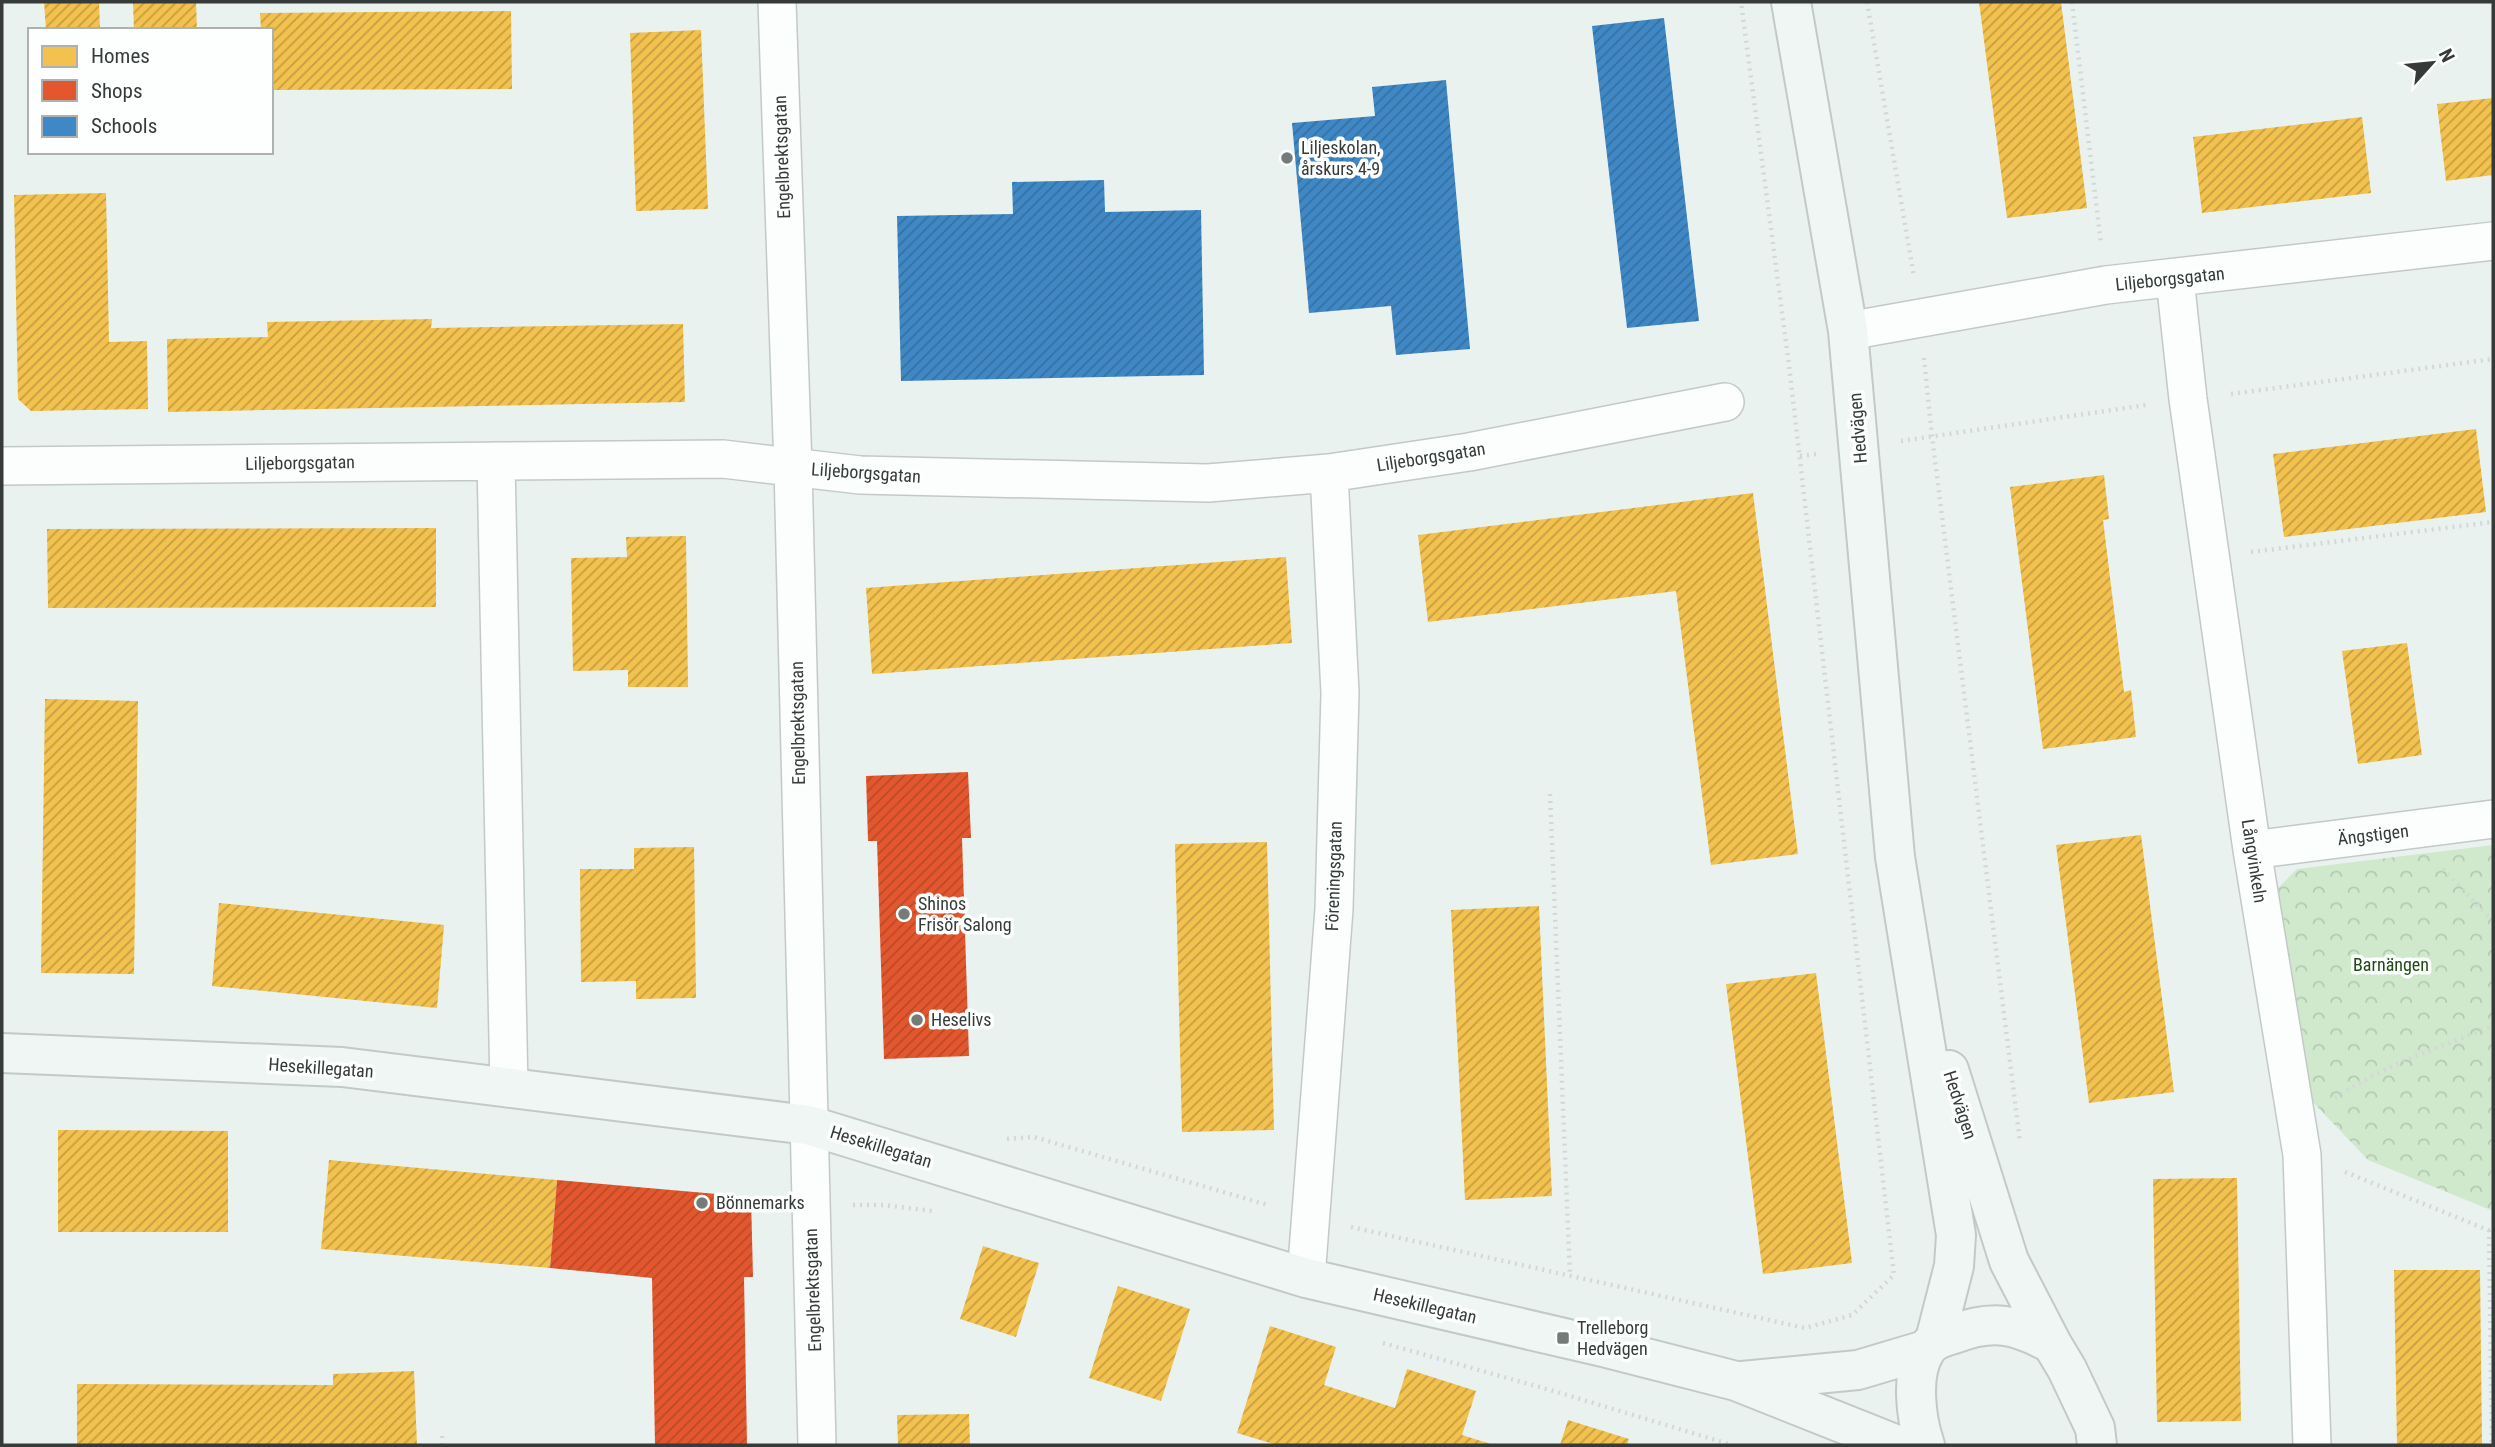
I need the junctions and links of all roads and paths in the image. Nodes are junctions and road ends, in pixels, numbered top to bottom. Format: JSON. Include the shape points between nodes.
{"nodes":[{"id":1,"x":777,"y":2,"type":"edge"},
{"id":2,"x":1741,"y":2,"type":"edge"},
{"id":3,"x":1791,"y":2,"type":"edge"},
{"id":4,"x":1867,"y":2,"type":"edge"},
{"id":5,"x":2072,"y":2,"type":"edge"},
{"id":6,"x":2493,"y":242,"type":"edge"},
{"id":7,"x":2175,"y":279,"type":"junction"},
{"id":8,"x":2106,"y":285,"type":"junction"},
{"id":9,"x":1920,"y":318,"type":"junction"},
{"id":10,"x":1849,"y":331,"type":"junction"},
{"id":11,"x":1725,"y":402,"type":"dead end"},
{"id":12,"x":496,"y":461,"type":"junction"},
{"id":13,"x":2,"y":466,"type":"edge"},
{"id":14,"x":793,"y":467,"type":"junction"},
{"id":15,"x":1329,"y":473,"type":"junction"},
{"id":16,"x":2493,"y":522,"type":"edge"},
{"id":17,"x":2211,"y":557,"type":"junction"},
{"id":18,"x":1550,"y":794,"type":"dead end"},
{"id":19,"x":2493,"y":820,"type":"edge"},
{"id":20,"x":2406,"y":830,"type":"junction"},
{"id":21,"x":2252,"y":850,"type":"junction"},
{"id":22,"x":1895,"y":857,"type":"junction"},
{"id":23,"x":2493,"y":921,"type":"edge"},
{"id":24,"x":2493,"y":1026,"type":"edge"},
{"id":25,"x":2,"y":1053,"type":"edge"},
{"id":26,"x":509,"y":1088,"type":"junction"},
{"id":27,"x":808,"y":1125,"type":"junction"},
{"id":28,"x":2299,"y":1139,"type":"junction"},
{"id":29,"x":995,"y":1140,"type":"dead end"},
{"id":30,"x":2022,"y":1152,"type":"dead end"},
{"id":31,"x":1311,"y":1218,"type":"junction"},
{"id":32,"x":2491,"y":1231,"type":"edge"},
{"id":33,"x":1570,"y":1276,"type":"junction"},
{"id":34,"x":1306,"y":1278,"type":"junction"},
{"id":35,"x":2052,"y":1344,"type":"junction"},
{"id":36,"x":1930,"y":1345,"type":"junction"},
{"id":37,"x":1736,"y":1381,"type":"junction"},
{"id":38,"x":442,"y":1436,"type":"dead end"},
{"id":39,"x":442,"y":1445,"type":"edge"},
{"id":40,"x":817,"y":1445,"type":"edge"},
{"id":41,"x":1897,"y":1445,"type":"edge"},
{"id":42,"x":1925,"y":1445,"type":"edge"},
{"id":43,"x":2097,"y":1445,"type":"edge"},
{"id":44,"x":2312,"y":1445,"type":"edge"},
{"id":45,"x":2492,"y":1445,"type":"edge"}],
"edges":[{"from":1,"to":14,"type":"street","name":"Engelbrektsgatan"},
{"from":2,"to":33,"type":"path","via":[[1794,404],[1894,1275],[1852,1315],[1805,1328]]},
{"from":3,"to":10,"type":"main road","name":"Hedvägen"},
{"from":4,"to":9,"type":"path"},
{"from":5,"to":8,"type":"path"},
{"from":6,"to":7,"type":"street","name":"Liljeborgsgatan"},
{"from":7,"to":8,"type":"street","name":"Liljeborgsgatan"},
{"from":7,"to":17,"type":"street","name":"Långvinkeln"},
{"from":8,"to":9,"type":"street","name":"Liljeborgsgatan"},
{"from":9,"to":10,"type":"street","name":"Liljeborgsgatan"},
{"from":9,"to":30,"type":"path"},
{"from":10,"to":22,"type":"main road","name":"Hedvägen"},
{"from":11,"to":15,"type":"street","name":"Liljeborgsgatan","via":[[1469,452]]},
{"from":12,"to":13,"type":"street","name":"Liljeborgsgatan"},
{"from":12,"to":14,"type":"street","name":"Liljeborgsgatan","via":[[723,459]]},
{"from":12,"to":26,"type":"street"},
{"from":14,"to":15,"type":"street","name":"Liljeborgsgatan","via":[[860,475],[1208,483]]},
{"from":14,"to":27,"type":"street","name":"Engelbrektsgatan"},
{"from":15,"to":31,"type":"street","name":"Föreningsgatan","via":[[1340,693],[1334,909]]},
{"from":16,"to":17,"type":"path"},
{"from":17,"to":21,"type":"street","name":"Långvinkeln"},
{"from":18,"to":33,"type":"path"},
{"from":19,"to":20,"type":"street","name":"Ängstigen"},
{"from":20,"to":21,"type":"street","name":"Ängstigen"},
{"from":20,"to":23,"type":"path"},
{"from":21,"to":28,"type":"street","name":"Långvinkeln"},
{"from":22,"to":35,"type":"main road","name":"Hedvägen","via":[[1945,1057],[2009,1261]]},
{"from":22,"to":36,"type":"main road","name":"Hedvägen","via":[[1956,1235],[1954,1266]]},
{"from":24,"to":28,"type":"path","via":[[2355,1084]]},
{"from":25,"to":26,"type":"main road","name":"Hesekillegatan","via":[[342,1067]]},
{"from":26,"to":27,"type":"main road","name":"Hesekillegatan"},
{"from":27,"to":34,"type":"main road","name":"Hesekillegatan"},
{"from":27,"to":40,"type":"street","name":"Engelbrektsgatan"},
{"from":28,"to":32,"type":"path"},
{"from":28,"to":44,"type":"street","name":"Långvinkeln"},
{"from":29,"to":31,"type":"path","via":[[1034,1137]]},
{"from":31,"to":33,"type":"path"},
{"from":31,"to":34,"type":"street","name":"Föreningsgatan"},
{"from":32,"to":45,"type":"path"},
{"from":34,"to":37,"type":"main road","name":"Hesekillegatan"},
{"from":35,"to":36,"type":"main road","via":[[2027,1331],[1990,1324]]},
{"from":35,"to":43,"type":"main road","name":"Hedvägen","via":[[2095,1428]]},
{"from":36,"to":37,"type":"main road","name":"Hesekillegatan","via":[[1858,1370]]},
{"from":36,"to":42,"type":"main road","name":"Hedvägen","via":[[1916,1381]]},
{"from":37,"to":41,"type":"main road","name":"Hesekillegatan"},
{"from":38,"to":39,"type":"path"}]}
